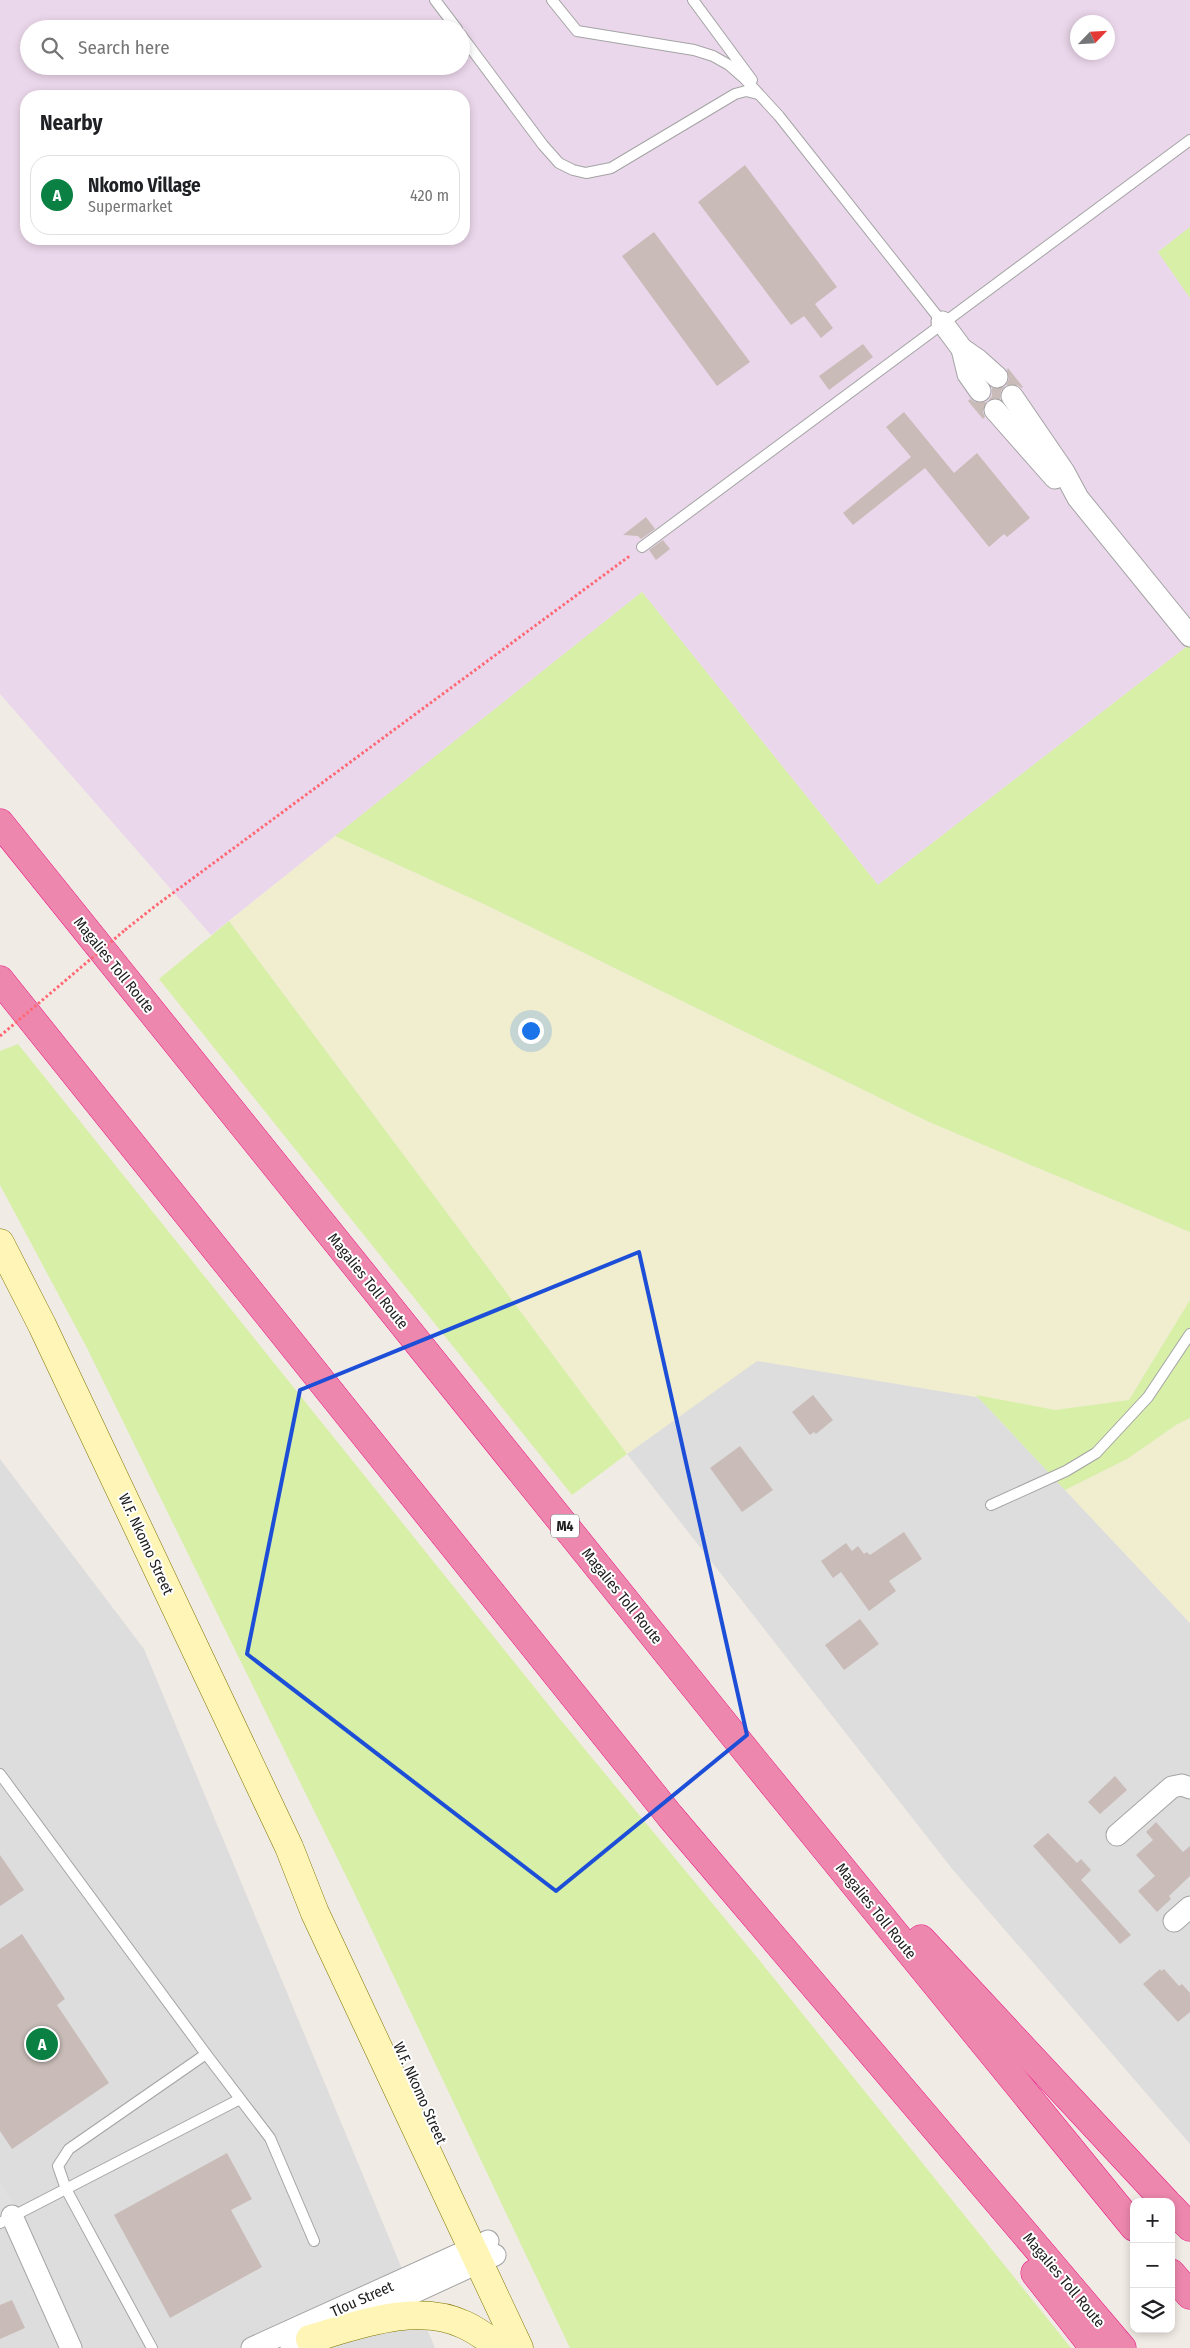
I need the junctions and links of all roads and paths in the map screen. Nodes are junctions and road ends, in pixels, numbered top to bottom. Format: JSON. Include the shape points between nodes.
{"nodes":[{"id":1,"x":435,"y":0,"type":"edge"},
{"id":2,"x":552,"y":0,"type":"edge"},
{"id":3,"x":693,"y":0,"type":"edge"},
{"id":4,"x":449,"y":20,"type":"edge"},
{"id":5,"x":470,"y":47,"type":"edge"},
{"id":6,"x":759,"y":94,"type":"junction"},
{"id":7,"x":779,"y":116,"type":"junction"},
{"id":8,"x":1190,"y":140,"type":"edge"},
{"id":9,"x":942,"y":322,"type":"junction"},
{"id":10,"x":962,"y":349,"type":"junction"},
{"id":11,"x":997,"y":377,"type":"dead end"},
{"id":12,"x":980,"y":391,"type":"dead end"},
{"id":13,"x":1012,"y":396,"type":"dead end"},
{"id":14,"x":994,"y":410,"type":"dead end"},
{"id":15,"x":1078,"y":498,"type":"junction"},
{"id":16,"x":642,"y":547,"type":"joint"},
{"id":17,"x":1190,"y":636,"type":"edge"},
{"id":18,"x":0,"y":823,"type":"edge"},
{"id":19,"x":0,"y":980,"type":"edge"},
{"id":20,"x":0,"y":1036,"type":"edge"},
{"id":21,"x":0,"y":1243,"type":"edge"},
{"id":22,"x":1190,"y":1334,"type":"edge"},
{"id":23,"x":991,"y":1504,"type":"dead end"},
{"id":24,"x":751,"y":1757,"type":"junction"},
{"id":25,"x":0,"y":1774,"type":"edge"},
{"id":26,"x":1190,"y":1788,"type":"edge"},
{"id":27,"x":670,"y":1816,"type":"junction"},
{"id":28,"x":1117,"y":1834,"type":"dead end"},
{"id":29,"x":1190,"y":1907,"type":"edge"},
{"id":30,"x":1174,"y":1921,"type":"dead end"},
{"id":31,"x":206,"y":2054,"type":"junction"},
{"id":32,"x":240,"y":2099,"type":"junction"},
{"id":33,"x":66,"y":2189,"type":"junction"},
{"id":34,"x":1162,"y":2198,"type":"edge"},
{"id":35,"x":1175,"y":2211,"type":"edge"},
{"id":36,"x":6,"y":2219,"type":"edge"},
{"id":37,"x":1130,"y":2222,"type":"edge"},
{"id":38,"x":1190,"y":2227,"type":"edge"},
{"id":39,"x":314,"y":2241,"type":"dead end"},
{"id":40,"x":483,"y":2252,"type":"junction"},
{"id":41,"x":1175,"y":2278,"type":"edge"},
{"id":42,"x":1190,"y":2295,"type":"edge"},
{"id":43,"x":301,"y":2344,"type":"edge"},
{"id":44,"x":71,"y":2348,"type":"edge"},
{"id":45,"x":152,"y":2348,"type":"edge"},
{"id":46,"x":252,"y":2348,"type":"edge"},
{"id":47,"x":501,"y":2348,"type":"edge"},
{"id":48,"x":519,"y":2348,"type":"edge"},
{"id":49,"x":537,"y":2348,"type":"edge"},
{"id":50,"x":1094,"y":2348,"type":"edge"},
{"id":51,"x":1122,"y":2348,"type":"edge"}],
"edges":[{"from":1,"to":4,"type":"lane"},
{"from":2,"to":6,"type":"lane","via":[[577,31],[713,56],[734,70]]},
{"from":3,"to":7,"type":"lane"},
{"from":5,"to":6,"type":"lane","via":[[559,163],[586,173],[611,168],[735,94],[746,91]]},
{"from":6,"to":7,"type":"lane"},
{"from":7,"to":9,"type":"lane"},
{"from":8,"to":9,"type":"lane"},
{"from":9,"to":10,"type":"street"},
{"from":9,"to":16,"type":"lane"},
{"from":10,"to":11,"type":"street"},
{"from":10,"to":12,"type":"street","via":[[968,374]]},
{"from":13,"to":15,"type":"street"},
{"from":14,"to":15,"type":"street","via":[[1058,481]]},
{"from":15,"to":17,"type":"street"},
{"from":16,"to":20,"type":"path","bridge":true,"via":[[154,907]]},
{"from":18,"to":24,"type":"highway","name":"Magalies Toll Route","number":"M4"},
{"from":19,"to":27,"type":"highway","name":"Magalies Toll Route"},
{"from":21,"to":40,"type":"main road","name":"W.F. Nkomo Street","via":[[289,1847],[315,1914]]},
{"from":22,"to":23,"type":"lane","via":[[1148,1396],[1096,1453],[1066,1471]]},
{"from":24,"to":34,"type":"highway"},
{"from":24,"to":37,"type":"highway","name":"Magalies Toll Route","number":"M4"},
{"from":25,"to":31,"type":"lane"},
{"from":26,"to":28,"type":"street","via":[[1182,1785],[1172,1787]]},
{"from":27,"to":50,"type":"highway"},
{"from":27,"to":51,"type":"highway","name":"Magalies Toll Route"},
{"from":29,"to":30,"type":"street"},
{"from":31,"to":32,"type":"lane"},
{"from":31,"to":33,"type":"lane","via":[[69,2149],[58,2166]]},
{"from":32,"to":33,"type":"lane"},
{"from":32,"to":39,"type":"lane","via":[[270,2138]]},
{"from":33,"to":36,"type":"lane"},
{"from":33,"to":45,"type":"lane"},
{"from":35,"to":38,"type":"highway"},
{"from":36,"to":44,"type":"street"},
{"from":40,"to":43,"type":"street","name":"Tlou Street"},
{"from":40,"to":46,"type":"street","name":"Tlou Street"},
{"from":40,"to":48,"type":"main road","name":"W.F. Nkomo Street"},
{"from":40,"to":49,"type":"main road","name":"W.F. Nkomo Street"},
{"from":41,"to":42,"type":"highway"},
{"from":43,"to":47,"type":"main road","via":[[366,2322],[415,2316],[464,2324]]}]}
